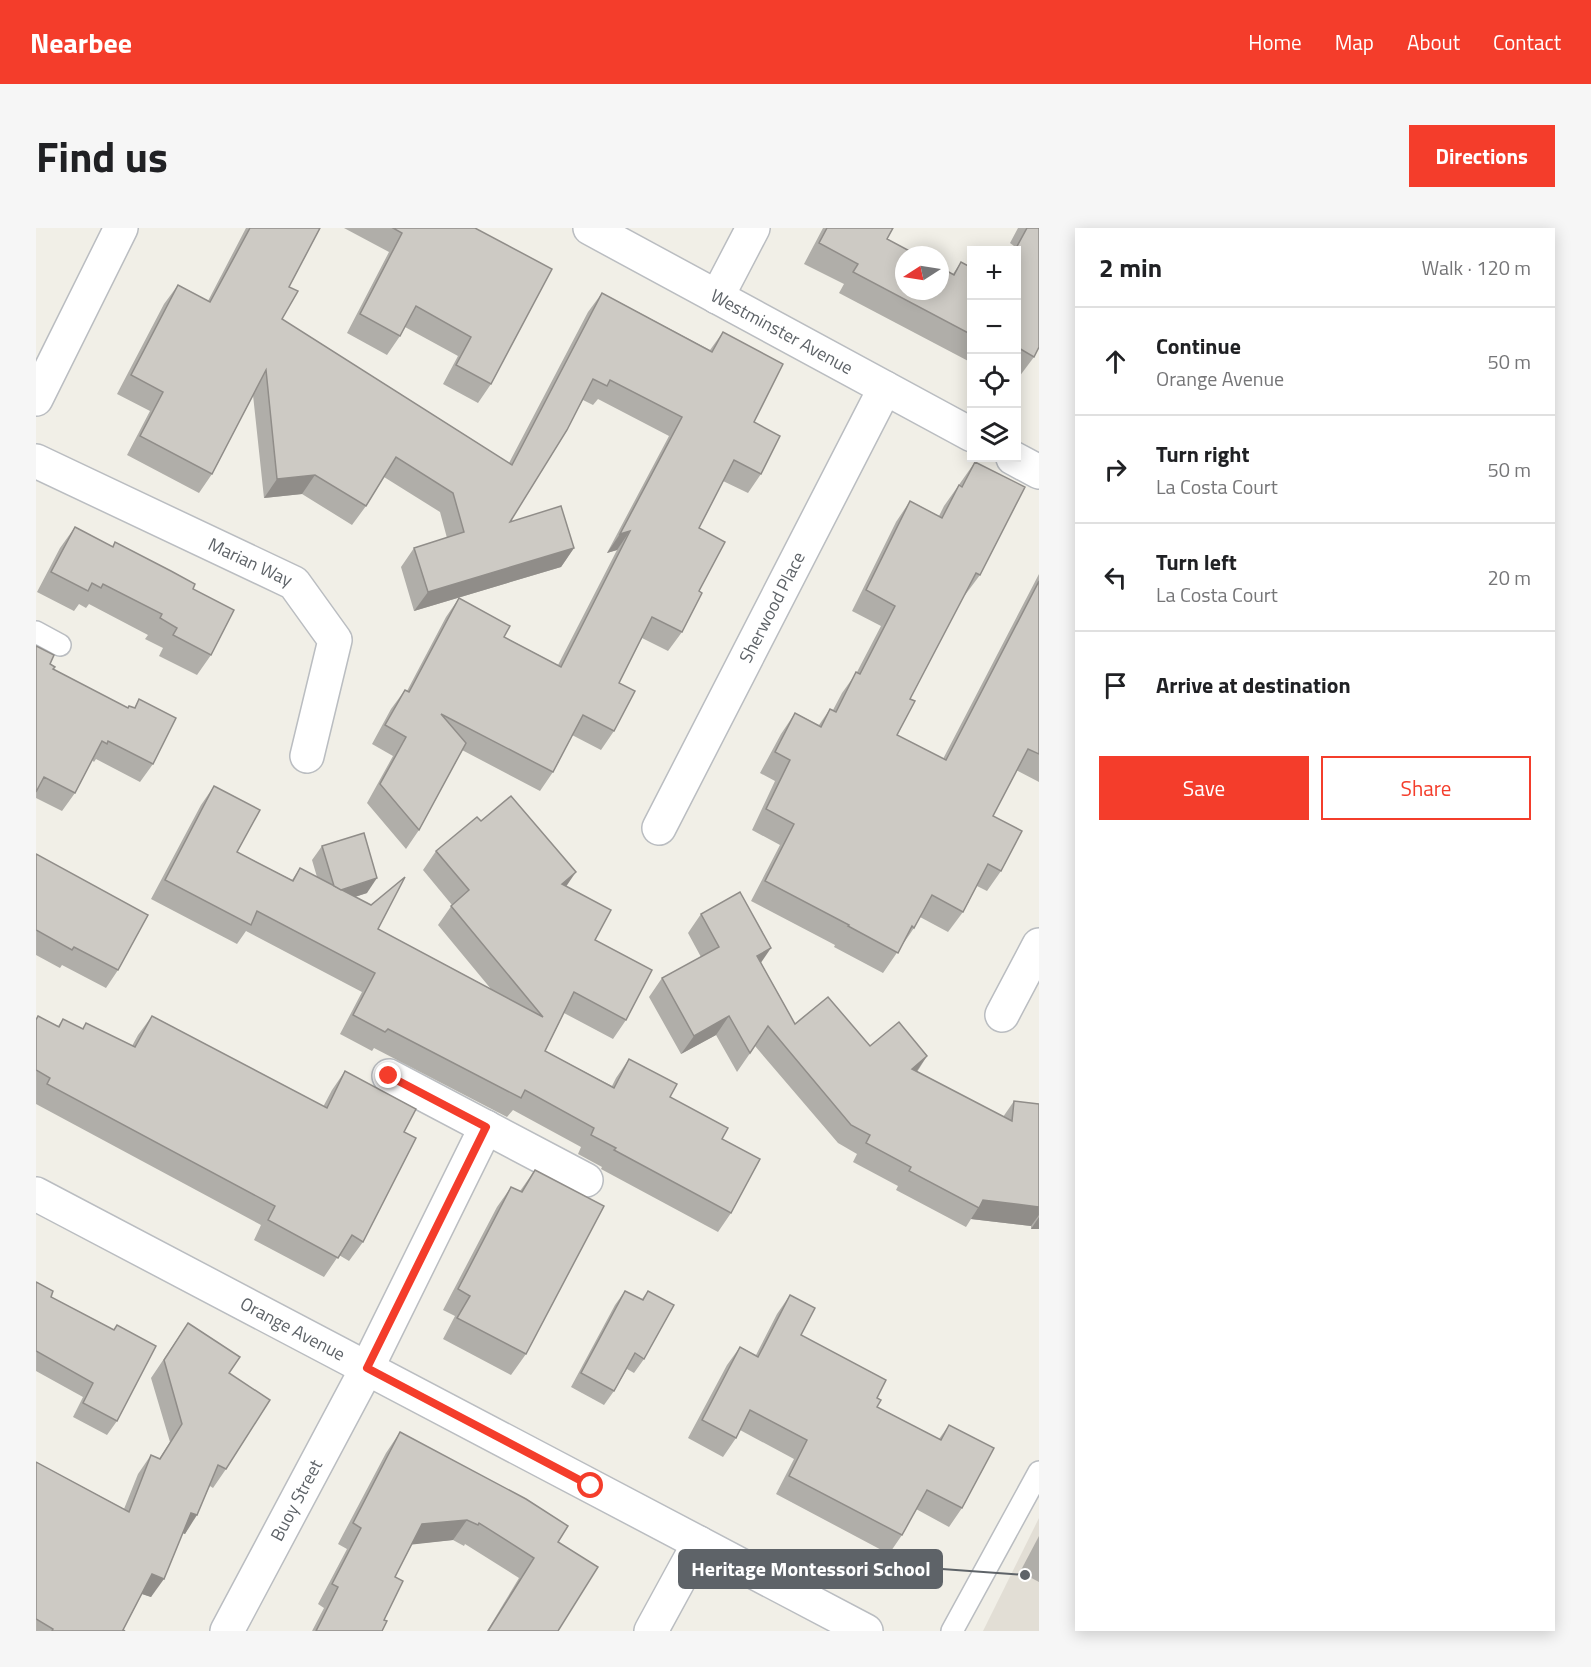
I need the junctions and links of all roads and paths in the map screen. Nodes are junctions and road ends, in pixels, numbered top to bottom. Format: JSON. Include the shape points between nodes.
{"nodes":[{"id":1,"x":121,"y":228,"type":"edge"},
{"id":2,"x":590,"y":228,"type":"edge"},
{"id":3,"x":753,"y":228,"type":"edge"},
{"id":4,"x":717,"y":297,"type":"junction"},
{"id":5,"x":885,"y":388,"type":"junction"},
{"id":6,"x":36,"y":399,"type":"edge"},
{"id":7,"x":967,"y":432,"type":"edge"},
{"id":8,"x":36,"y":461,"type":"edge"},
{"id":9,"x":1020,"y":462,"type":"edge"},
{"id":10,"x":1039,"y":472,"type":"edge"},
{"id":11,"x":36,"y":632,"type":"edge"},
{"id":12,"x":60,"y":645,"type":"dead end"},
{"id":13,"x":307,"y":756,"type":"dead end"},
{"id":14,"x":659,"y":828,"type":"dead end"},
{"id":15,"x":1039,"y":945,"type":"edge"},
{"id":16,"x":1002,"y":1015,"type":"dead end"},
{"id":17,"x":389,"y":1076,"type":"dead end"},
{"id":18,"x":486,"y":1127,"type":"junction"},
{"id":19,"x":586,"y":1180,"type":"dead end"},
{"id":20,"x":36,"y":1194,"type":"edge"},
{"id":21,"x":367,"y":1368,"type":"junction"},
{"id":22,"x":1039,"y":1472,"type":"edge"},
{"id":23,"x":699,"y":1543,"type":"junction"},
{"id":24,"x":227,"y":1631,"type":"edge"},
{"id":25,"x":651,"y":1631,"type":"edge"},
{"id":26,"x":866,"y":1631,"type":"edge"},
{"id":27,"x":952,"y":1631,"type":"edge"}],
"edges":[{"from":1,"to":6,"type":"street"},
{"from":2,"to":4,"type":"street","name":"Westminster Avenue"},
{"from":3,"to":4,"type":"street"},
{"from":4,"to":5,"type":"street","name":"Westminster Avenue"},
{"from":5,"to":7,"type":"street","name":"Westminster Avenue"},
{"from":5,"to":14,"type":"street","name":"Sherwood Place"},
{"from":8,"to":13,"type":"street","name":"Marian Way","via":[[294,583],[335,640]]},
{"from":9,"to":10,"type":"street"},
{"from":11,"to":12,"type":"lane"},
{"from":15,"to":16,"type":"street"},
{"from":17,"to":18,"type":"street"},
{"from":18,"to":19,"type":"street"},
{"from":18,"to":21,"type":"street","name":"Buoy Street"},
{"from":20,"to":21,"type":"street","name":"Orange Avenue"},
{"from":21,"to":23,"type":"street","name":"Orange Avenue"},
{"from":21,"to":24,"type":"street","name":"Buoy Street"},
{"from":22,"to":27,"type":"lane"},
{"from":23,"to":25,"type":"street"},
{"from":23,"to":26,"type":"street","name":"Orange Avenue"}]}
